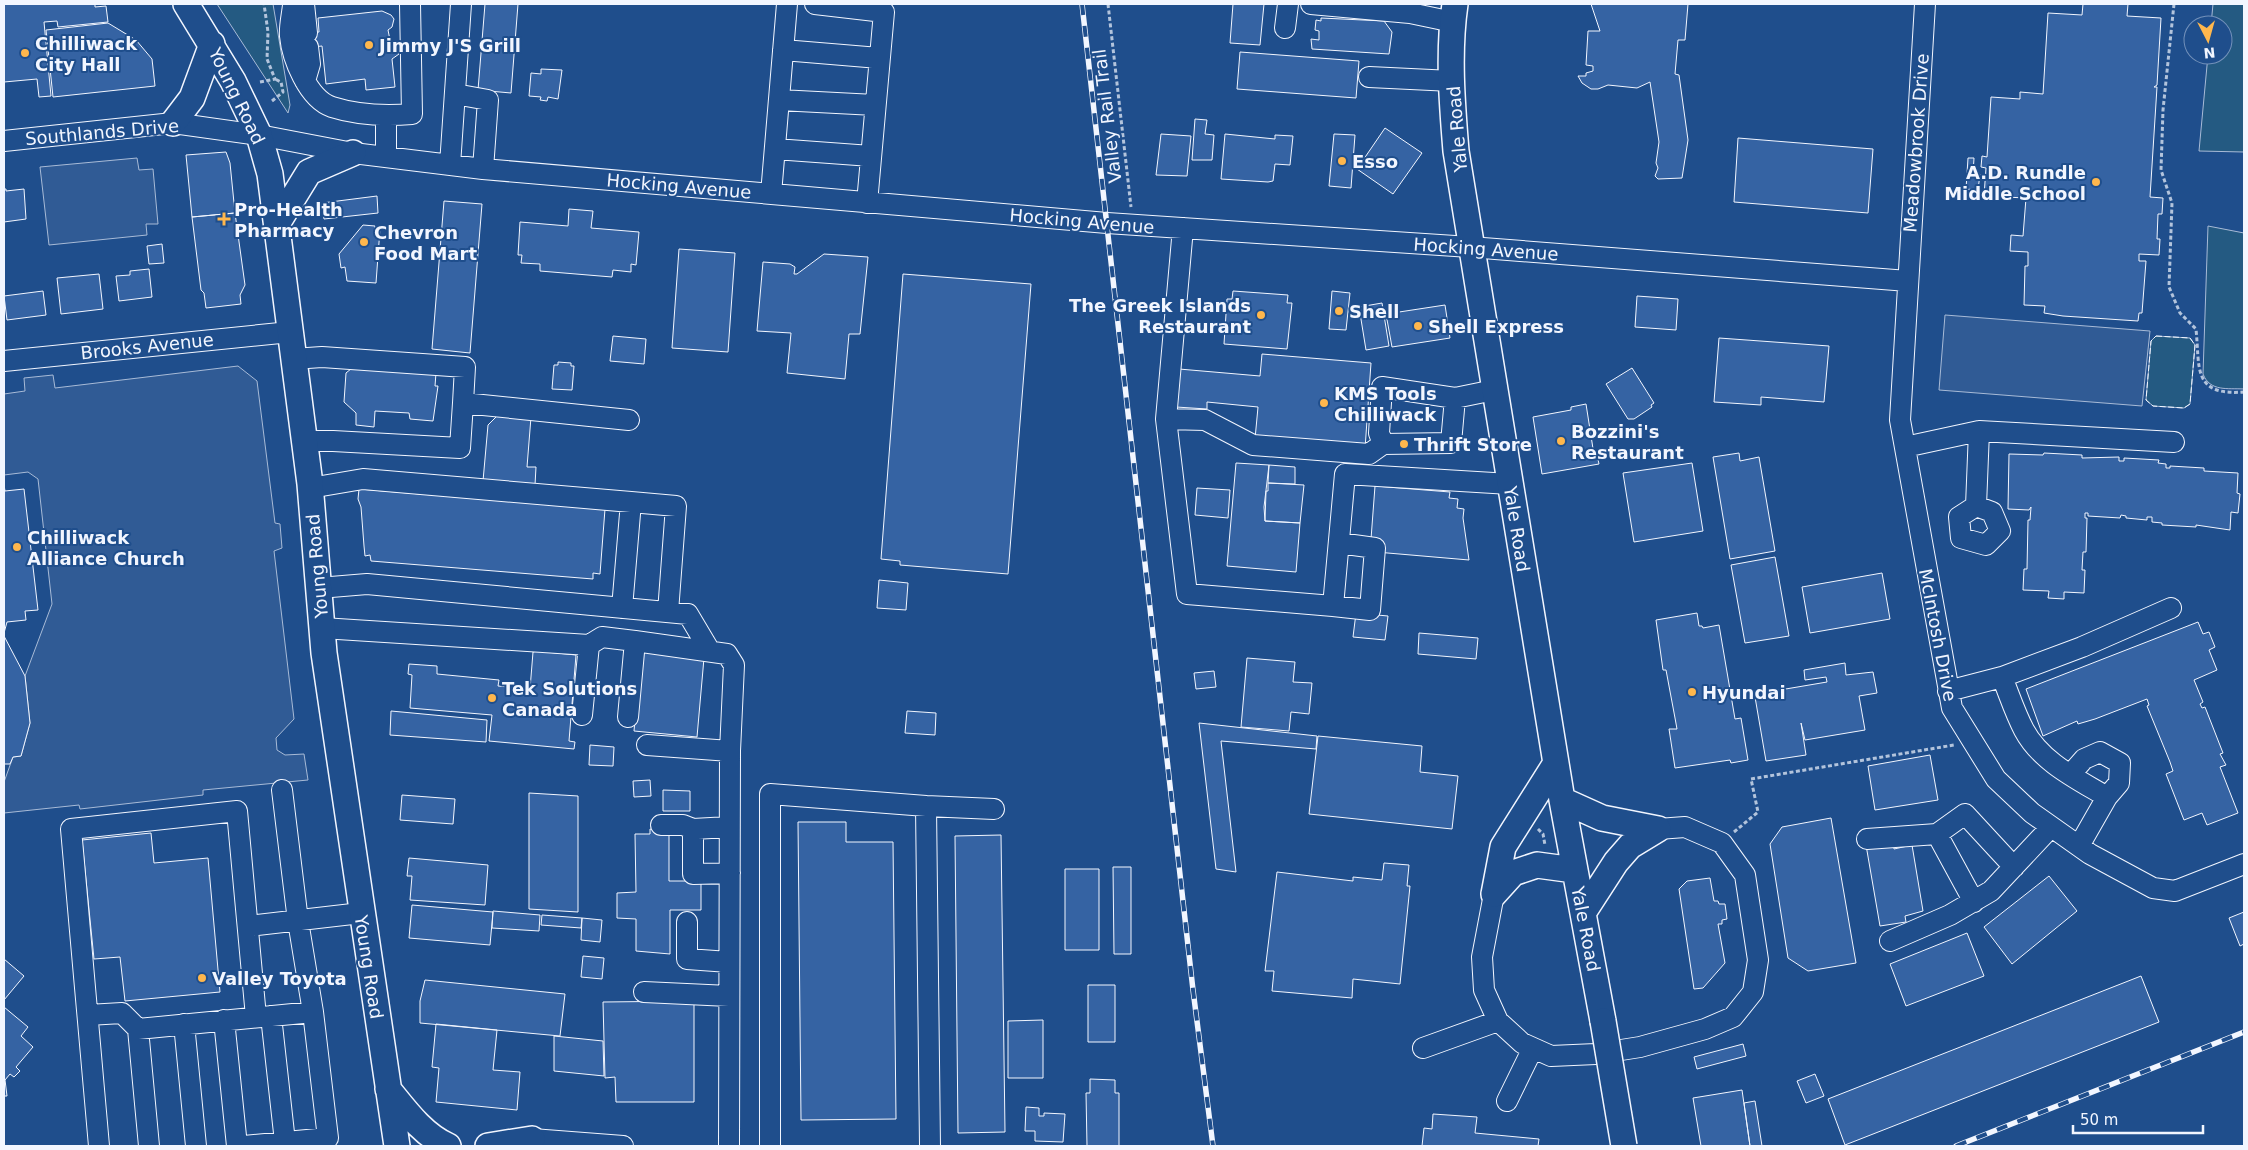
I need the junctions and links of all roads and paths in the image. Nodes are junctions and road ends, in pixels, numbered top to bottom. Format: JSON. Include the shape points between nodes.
{"nodes":[{"id":1,"x":186,"y":4,"type":"edge"},
{"id":2,"x":264,"y":4,"type":"edge"},
{"id":3,"x":296,"y":4,"type":"edge"},
{"id":4,"x":304,"y":4,"type":"edge"},
{"id":5,"x":410,"y":4,"type":"edge"},
{"id":6,"x":461,"y":4,"type":"edge"},
{"id":7,"x":787,"y":4,"type":"edge"},
{"id":8,"x":815,"y":4,"type":"edge"},
{"id":9,"x":1108,"y":4,"type":"edge"},
{"id":10,"x":1288,"y":4,"type":"edge"},
{"id":11,"x":1310,"y":4,"type":"edge"},
{"id":12,"x":1925,"y":4,"type":"edge"},
{"id":13,"x":2174,"y":4,"type":"edge"},
{"id":14,"x":1454,"y":13,"type":"edge"},
{"id":15,"x":1285,"y":28,"type":"dead end"},
{"id":16,"x":212,"y":44,"type":"junction"},
{"id":17,"x":783,"y":50,"type":"junction"},
{"id":18,"x":879,"y":58,"type":"junction"},
{"id":19,"x":1369,"y":77,"type":"dead end"},
{"id":20,"x":276,"y":79,"type":"junction"},
{"id":21,"x":305,"y":81,"type":"junction"},
{"id":22,"x":1452,"y":81,"type":"junction"},
{"id":23,"x":260,"y":82,"type":"dead end"},
{"id":24,"x":455,"y":94,"type":"junction"},
{"id":25,"x":779,"y":100,"type":"junction"},
{"id":26,"x":272,"y":101,"type":"dead end"},
{"id":27,"x":875,"y":105,"type":"junction"},
{"id":28,"x":386,"y":116,"type":"junction"},
{"id":29,"x":173,"y":123,"type":"junction"},
{"id":30,"x":259,"y":135,"type":"junction"},
{"id":31,"x":4,"y":141,"type":"edge"},
{"id":32,"x":775,"y":148,"type":"junction"},
{"id":33,"x":353,"y":152,"type":"junction"},
{"id":34,"x":871,"y":156,"type":"junction"},
{"id":35,"x":386,"y":157,"type":"junction"},
{"id":36,"x":450,"y":165,"type":"junction"},
{"id":37,"x":483,"y":169,"type":"junction"},
{"id":38,"x":771,"y":194,"type":"junction"},
{"id":39,"x":867,"y":202,"type":"junction"},
{"id":40,"x":277,"y":224,"type":"junction"},
{"id":41,"x":1133,"y":225,"type":"junction"},
{"id":42,"x":1183,"y":228,"type":"junction"},
{"id":43,"x":1470,"y":247,"type":"junction"},
{"id":44,"x":1908,"y":281,"type":"junction"},
{"id":45,"x":290,"y":332,"type":"junction"},
{"id":46,"x":293,"y":359,"type":"junction"},
{"id":47,"x":4,"y":361,"type":"edge"},
{"id":48,"x":1494,"y":390,"type":"junction"},
{"id":49,"x":2244,"y":392,"type":"edge"},
{"id":50,"x":1455,"y":398,"type":"junction"},
{"id":51,"x":463,"y":403,"type":"junction"},
{"id":52,"x":1166,"y":419,"type":"junction"},
{"id":53,"x":629,"y":420,"type":"dead end"},
{"id":54,"x":1979,"y":431,"type":"junction"},
{"id":55,"x":304,"y":441,"type":"junction"},
{"id":56,"x":2174,"y":442,"type":"dead end"},
{"id":57,"x":1383,"y":444,"type":"junction"},
{"id":58,"x":1905,"y":447,"type":"junction"},
{"id":59,"x":1510,"y":484,"type":"junction"},
{"id":60,"x":310,"y":488,"type":"junction"},
{"id":61,"x":631,"y":502,"type":"junction"},
{"id":62,"x":1976,"y":506,"type":"dead end"},
{"id":63,"x":1339,"y":543,"type":"junction"},
{"id":64,"x":318,"y":588,"type":"junction"},
{"id":65,"x":1333,"y":606,"type":"junction"},
{"id":66,"x":622,"y":608,"type":"junction"},
{"id":67,"x":2171,"y":608,"type":"dead end"},
{"id":68,"x":668,"y":612,"type":"junction"},
{"id":69,"x":322,"y":628,"type":"junction"},
{"id":70,"x":635,"y":640,"type":"junction"},
{"id":71,"x":589,"y":645,"type":"junction"},
{"id":72,"x":710,"y":651,"type":"junction"},
{"id":73,"x":2002,"y":677,"type":"junction"},
{"id":74,"x":1948,"y":691,"type":"junction"},
{"id":75,"x":582,"y":715,"type":"dead end"},
{"id":76,"x":628,"y":716,"type":"dead end"},
{"id":77,"x":1972,"y":743,"type":"junction"},
{"id":78,"x":648,"y":745,"type":"dead end"},
{"id":79,"x":730,"y":752,"type":"junction"},
{"id":80,"x":1556,"y":763,"type":"junction"},
{"id":81,"x":2070,"y":775,"type":"junction"},
{"id":82,"x":282,"y":790,"type":"dead end"},
{"id":83,"x":2106,"y":797,"type":"junction"},
{"id":84,"x":1562,"y":800,"type":"junction"},
{"id":85,"x":926,"y":806,"type":"junction"},
{"id":86,"x":994,"y":809,"type":"dead end"},
{"id":87,"x":1532,"y":822,"type":"dead end"},
{"id":88,"x":662,"y":825,"type":"dead end"},
{"id":89,"x":729,"y":827,"type":"junction"},
{"id":90,"x":2051,"y":827,"type":"junction"},
{"id":91,"x":693,"y":829,"type":"junction"},
{"id":92,"x":1658,"y":829,"type":"junction"},
{"id":93,"x":1937,"y":834,"type":"junction"},
{"id":94,"x":1867,"y":839,"type":"dead end"},
{"id":95,"x":1722,"y":843,"type":"junction"},
{"id":96,"x":2079,"y":846,"type":"junction"},
{"id":97,"x":1546,"y":851,"type":"dead end"},
{"id":98,"x":2244,"y":864,"type":"edge"},
{"id":99,"x":2014,"y":867,"type":"junction"},
{"id":100,"x":1574,"y":870,"type":"junction"},
{"id":101,"x":730,"y":873,"type":"junction"},
{"id":102,"x":1494,"y":894,"type":"junction"},
{"id":103,"x":1974,"y":902,"type":"junction"},
{"id":104,"x":1583,"y":913,"type":"junction"},
{"id":105,"x":361,"y":914,"type":"junction"},
{"id":106,"x":298,"y":921,"type":"junction"},
{"id":107,"x":688,"y":922,"type":"dead end"},
{"id":108,"x":248,"y":926,"type":"junction"},
{"id":109,"x":1890,"y":941,"type":"dead end"},
{"id":110,"x":729,"y":962,"type":"junction"},
{"id":111,"x":644,"y":992,"type":"dead end"},
{"id":112,"x":729,"y":996,"type":"junction"},
{"id":113,"x":313,"y":1012,"type":"junction"},
{"id":114,"x":88,"y":1015,"type":"junction"},
{"id":115,"x":263,"y":1017,"type":"junction"},
{"id":116,"x":224,"y":1020,"type":"junction"},
{"id":117,"x":1498,"y":1021,"type":"junction"},
{"id":118,"x":184,"y":1024,"type":"junction"},
{"id":119,"x":138,"y":1029,"type":"junction"},
{"id":120,"x":1422,"y":1048,"type":"dead end"},
{"id":121,"x":1533,"y":1048,"type":"junction"},
{"id":122,"x":388,"y":1089,"type":"junction"},
{"id":123,"x":1507,"y":1101,"type":"dead end"},
{"id":124,"x":284,"y":1142,"type":"junction"},
{"id":125,"x":523,"y":1143,"type":"edge"},
{"id":126,"x":100,"y":1146,"type":"edge"},
{"id":127,"x":149,"y":1146,"type":"edge"},
{"id":128,"x":196,"y":1146,"type":"edge"},
{"id":129,"x":236,"y":1146,"type":"edge"},
{"id":130,"x":244,"y":1146,"type":"edge"},
{"id":131,"x":397,"y":1146,"type":"edge"},
{"id":132,"x":448,"y":1146,"type":"edge"},
{"id":133,"x":488,"y":1146,"type":"edge"},
{"id":134,"x":623,"y":1146,"type":"edge"},
{"id":135,"x":729,"y":1146,"type":"edge"},
{"id":136,"x":770,"y":1146,"type":"edge"},
{"id":137,"x":930,"y":1146,"type":"edge"},
{"id":138,"x":1624,"y":1146,"type":"edge"}],
"edges":[{"from":1,"to":16,"type":"main road","name":"Young Road"},
{"from":2,"to":20,"type":"path","via":[[267,59]]},
{"from":3,"to":21,"type":"street","via":[[293,5],[290,35],[295,60]]},
{"from":4,"to":21,"type":"street","via":[[310,64]]},
{"from":5,"to":28,"type":"street","via":[[412,114]]},
{"from":6,"to":24,"type":"street"},
{"from":7,"to":17,"type":"street"},
{"from":8,"to":18,"type":"street","via":[[884,12]]},
{"from":9,"to":41,"type":"path","name":"Valley Rail Trail"},
{"from":10,"to":15,"type":"street"},
{"from":11,"to":14,"type":"street","via":[[1410,13]]},
{"from":12,"to":44,"type":"street","name":"Meadowbrook Drive"},
{"from":13,"to":49,"type":"path","via":[[2163,110],[2161,170],[2172,203],[2169,287],[2180,313],[2196,329],[2199,372],[2203,382],[2227,394]]},
{"from":14,"to":22,"type":"main road","name":"Yale Road"},
{"from":16,"to":29,"type":"main road","via":[[192,98]]},
{"from":16,"to":30,"type":"main road","name":"Young Road"},
{"from":17,"to":18,"type":"street"},
{"from":17,"to":25,"type":"street"},
{"from":18,"to":27,"type":"street"},
{"from":19,"to":22,"type":"street"},
{"from":20,"to":23,"type":"path"},
{"from":20,"to":26,"type":"path","via":[[281,82],[283,92]]},
{"from":21,"to":28,"type":"street","via":[[330,106]]},
{"from":22,"to":43,"type":"main road","name":"Yale Road","via":[[1456,151]]},
{"from":24,"to":36,"type":"street"},
{"from":24,"to":37,"type":"street","via":[[488,100]]},
{"from":25,"to":27,"type":"street"},
{"from":25,"to":32,"type":"street"},
{"from":27,"to":34,"type":"street"},
{"from":28,"to":35,"type":"street"},
{"from":29,"to":30,"type":"street","name":"Southlands Drive"},
{"from":29,"to":31,"type":"street","name":"Southlands Drive"},
{"from":30,"to":33,"type":"street","name":"Hocking Avenue"},
{"from":30,"to":40,"type":"main road","name":"Young Road","via":[[270,174]]},
{"from":32,"to":34,"type":"street"},
{"from":32,"to":38,"type":"street"},
{"from":33,"to":35,"type":"street","name":"Hocking Avenue"},
{"from":33,"to":40,"type":"main road","via":[[309,172]]},
{"from":34,"to":39,"type":"street"},
{"from":35,"to":36,"type":"street","name":"Hocking Avenue"},
{"from":36,"to":37,"type":"street","name":"Hocking Avenue"},
{"from":37,"to":38,"type":"street","name":"Hocking Avenue"},
{"from":38,"to":39,"type":"street","name":"Hocking Avenue"},
{"from":39,"to":41,"type":"street","name":"Hocking Avenue"},
{"from":40,"to":45,"type":"main road","name":"Young Road"},
{"from":41,"to":42,"type":"street","name":"Hocking Avenue"},
{"from":42,"to":43,"type":"street","name":"Hocking Avenue"},
{"from":42,"to":52,"type":"street"},
{"from":43,"to":44,"type":"street","name":"Hocking Avenue"},
{"from":43,"to":48,"type":"main road","name":"Yale Road"},
{"from":44,"to":58,"type":"street","name":"McIntosh Drive","via":[[1900,420]]},
{"from":45,"to":46,"type":"main road","name":"Young Road"},
{"from":45,"to":47,"type":"street","name":"Brooks Avenue"},
{"from":46,"to":51,"type":"street","via":[[322,357],[465,367]]},
{"from":46,"to":55,"type":"main road","name":"Young Road"},
{"from":48,"to":50,"type":"street"},
{"from":48,"to":59,"type":"main road","name":"Yale Road"},
{"from":50,"to":57,"type":"street","via":[[1451,443]]},
{"from":50,"to":57,"type":"street","via":[[1382,388],[1379,433]]},
{"from":51,"to":53,"type":"street"},
{"from":51,"to":55,"type":"street","via":[[460,448]]},
{"from":52,"to":57,"type":"street","via":[[1205,420],[1253,446],[1369,454]]},
{"from":52,"to":65,"type":"street","via":[[1186,594]]},
{"from":54,"to":56,"type":"street"},
{"from":54,"to":58,"type":"street"},
{"from":54,"to":62,"type":"street"},
{"from":55,"to":60,"type":"main road","name":"Young Road"},
{"from":58,"to":74,"type":"street","name":"McIntosh Drive"},
{"from":59,"to":63,"type":"street","via":[[1345,474]]},
{"from":59,"to":80,"type":"main road","name":"Yale Road"},
{"from":60,"to":61,"type":"street","via":[[363,479]]},
{"from":60,"to":64,"type":"main road","name":"Young Road"},
{"from":61,"to":66,"type":"street"},
{"from":61,"to":68,"type":"street","via":[[676,506]]},
{"from":63,"to":65,"type":"street"},
{"from":63,"to":65,"type":"street","via":[[1375,548],[1370,610]]},
{"from":64,"to":66,"type":"street","via":[[368,584]]},
{"from":64,"to":69,"type":"main road","name":"Young Road"},
{"from":66,"to":68,"type":"street"},
{"from":67,"to":73,"type":"street"},
{"from":68,"to":72,"type":"street","via":[[688,614]]},
{"from":69,"to":71,"type":"street"},
{"from":69,"to":105,"type":"main road","name":"Young Road"},
{"from":70,"to":71,"type":"street","via":[[602,637]]},
{"from":70,"to":72,"type":"street"},
{"from":70,"to":76,"type":"street"},
{"from":71,"to":75,"type":"street"},
{"from":72,"to":79,"type":"street","via":[[726,654],[734,665]]},
{"from":73,"to":74,"type":"street"},
{"from":73,"to":81,"type":"street","via":[[2034,746]]},
{"from":74,"to":77,"type":"street","name":"McIntosh Drive","via":[[1952,708]]},
{"from":77,"to":90,"type":"street","name":"McIntosh Drive","via":[[1996,778]]},
{"from":77,"to":95,"type":"path","via":[[1751,779],[1758,812]]},
{"from":78,"to":79,"type":"street"},
{"from":79,"to":89,"type":"street"},
{"from":80,"to":84,"type":"main road","name":"Yale Road"},
{"from":80,"to":102,"type":"main road","via":[[1503,847]]},
{"from":81,"to":83,"type":"street"},
{"from":81,"to":83,"type":"street","via":[[2084,759],[2100,752],[2120,763],[2119,783]]},
{"from":82,"to":106,"type":"street"},
{"from":83,"to":96,"type":"street"},
{"from":84,"to":92,"type":"main road","via":[[1602,818]]},
{"from":84,"to":100,"type":"main road","name":"Yale Road"},
{"from":85,"to":86,"type":"street"},
{"from":85,"to":136,"type":"street","via":[[770,794]]},
{"from":85,"to":137,"type":"street"},
{"from":87,"to":97,"type":"path","via":[[1543,834]]},
{"from":88,"to":91,"type":"street","via":[[683,825]]},
{"from":89,"to":91,"type":"street"},
{"from":89,"to":101,"type":"street"},
{"from":90,"to":96,"type":"street","name":"McIntosh Drive"},
{"from":90,"to":99,"type":"street"},
{"from":91,"to":101,"type":"street","via":[[693,874]]},
{"from":92,"to":95,"type":"street","via":[[1685,827]]},
{"from":92,"to":104,"type":"main road","via":[[1616,862]]},
{"from":93,"to":94,"type":"street"},
{"from":93,"to":99,"type":"street","via":[[1965,814]]},
{"from":93,"to":103,"type":"street"},
{"from":95,"to":121,"type":"street","via":[[1745,875],[1758,960],[1753,992],[1733,1017],[1705,1029],[1640,1047],[1596,1054],[1551,1056]]},
{"from":96,"to":98,"type":"street","name":"McIntosh Drive","via":[[2153,888],[2176,891]]},
{"from":99,"to":103,"type":"street","via":[[1991,891]]},
{"from":100,"to":102,"type":"main road","via":[[1537,865],[1513,873]]},
{"from":100,"to":104,"type":"main road","name":"Yale Road"},
{"from":101,"to":110,"type":"street"},
{"from":102,"to":117,"type":"street","via":[[1482,957],[1484,990]]},
{"from":103,"to":109,"type":"street"},
{"from":104,"to":138,"type":"main road","name":"Yale Road","bridge":true},
{"from":105,"to":106,"type":"street"},
{"from":105,"to":122,"type":"main road","name":"Young Road"},
{"from":106,"to":108,"type":"street"},
{"from":106,"to":113,"type":"street"},
{"from":107,"to":110,"type":"street","via":[[687,959]]},
{"from":108,"to":114,"type":"street","via":[[237,812],[71,830]]},
{"from":108,"to":115,"type":"street"},
{"from":110,"to":112,"type":"street"},
{"from":111,"to":112,"type":"street"},
{"from":112,"to":135,"type":"street"},
{"from":113,"to":115,"type":"street"},
{"from":113,"to":124,"type":"street","via":[[328,1138]]},
{"from":114,"to":119,"type":"street","via":[[122,1013]]},
{"from":114,"to":126,"type":"street"},
{"from":115,"to":116,"type":"street"},
{"from":115,"to":124,"type":"street"},
{"from":116,"to":118,"type":"street"},
{"from":116,"to":129,"type":"street"},
{"from":117,"to":120,"type":"street"},
{"from":117,"to":121,"type":"street","via":[[1522,1043]]},
{"from":118,"to":119,"type":"street"},
{"from":118,"to":128,"type":"street"},
{"from":119,"to":127,"type":"street"},
{"from":121,"to":123,"type":"street"},
{"from":122,"to":131,"type":"main road","name":"Young Road"},
{"from":122,"to":132,"type":"main road","via":[[435,1140]]},
{"from":124,"to":130,"type":"street"},
{"from":125,"to":133,"type":"main road"},
{"from":125,"to":134,"type":"street"}]}
